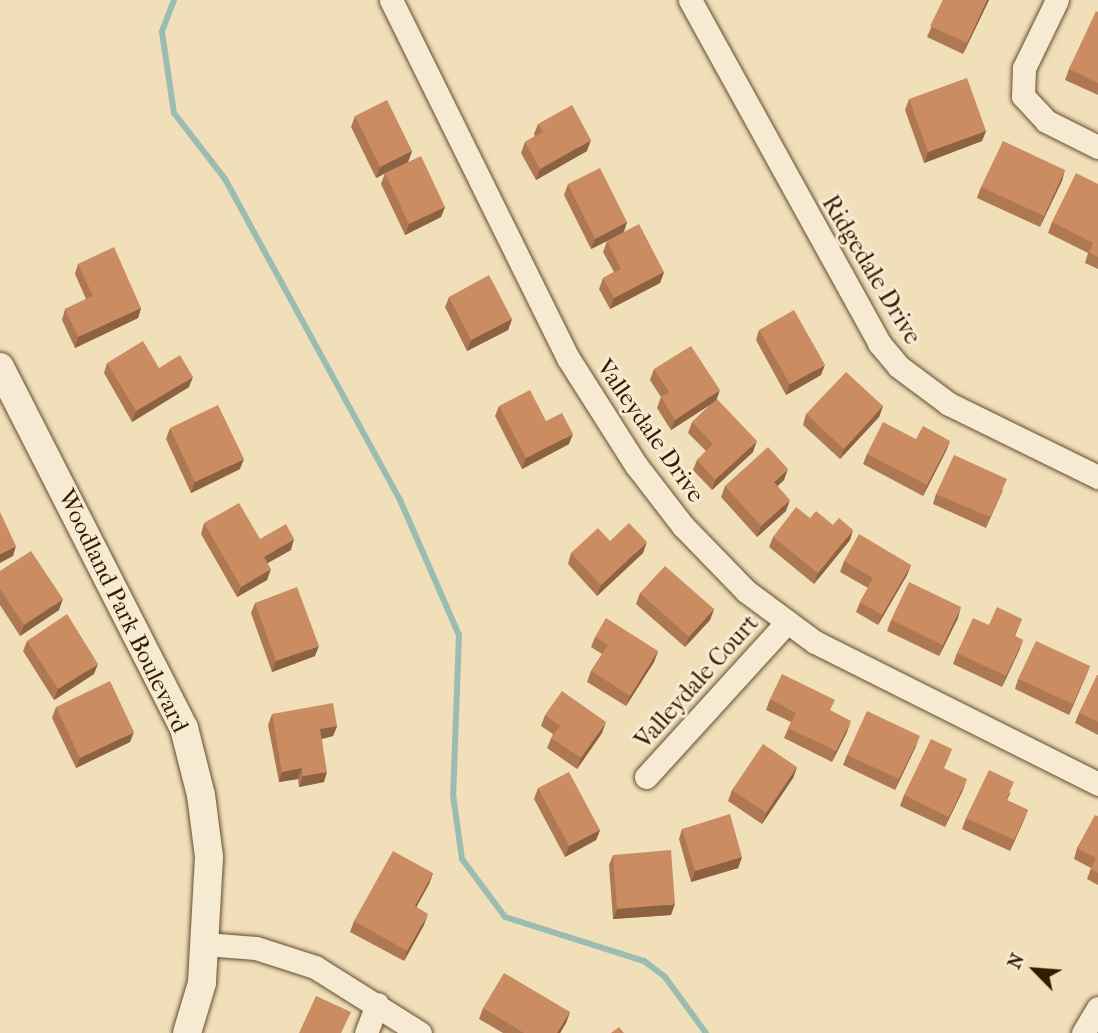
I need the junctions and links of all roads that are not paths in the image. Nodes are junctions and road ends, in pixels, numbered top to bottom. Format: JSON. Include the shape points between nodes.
{"nodes":[{"id":1,"x":391,"y":0,"type":"edge"},
{"id":2,"x":690,"y":0,"type":"edge"},
{"id":3,"x":1057,"y":0,"type":"edge"},
{"id":4,"x":1098,"y":148,"type":"edge"},
{"id":5,"x":0,"y":367,"type":"edge"},
{"id":6,"x":1098,"y":477,"type":"edge"},
{"id":7,"x":787,"y":622,"type":"junction"},
{"id":8,"x":646,"y":777,"type":"dead end"},
{"id":9,"x":1098,"y":784,"type":"edge"},
{"id":10,"x":205,"y":944,"type":"junction"},
{"id":11,"x":377,"y":1004,"type":"junction"},
{"id":12,"x":1098,"y":1008,"type":"edge"},
{"id":13,"x":187,"y":1033,"type":"edge"},
{"id":14,"x":366,"y":1033,"type":"edge"},
{"id":15,"x":420,"y":1033,"type":"edge"},
{"id":16,"x":1083,"y":1033,"type":"edge"}],
"edges":[{"from":1,"to":7,"type":"street","name":"Valleydale Drive","via":[[568,358],[636,465],[692,535],[746,591]]},
{"from":2,"to":6,"type":"street","name":"Ridgedale Drive","via":[[873,331],[898,366],[949,404]]},
{"from":3,"to":4,"type":"street","via":[[1024,68],[1022,87],[1038,116]]},
{"from":5,"to":10,"type":"street","name":"Woodland Park Boulevard","via":[[184,728],[201,794],[209,857]]},
{"from":7,"to":8,"type":"street","name":"Valleydale Court"},
{"from":7,"to":9,"type":"street","name":"Valleydale Drive","via":[[815,642]]},
{"from":10,"to":11,"type":"street","via":[[281,954],[315,967]]},
{"from":10,"to":13,"type":"street","name":"Woodland Park Boulevard","via":[[202,982]]},
{"from":11,"to":14,"type":"street"},
{"from":11,"to":15,"type":"street"},
{"from":12,"to":16,"type":"street"}]}
